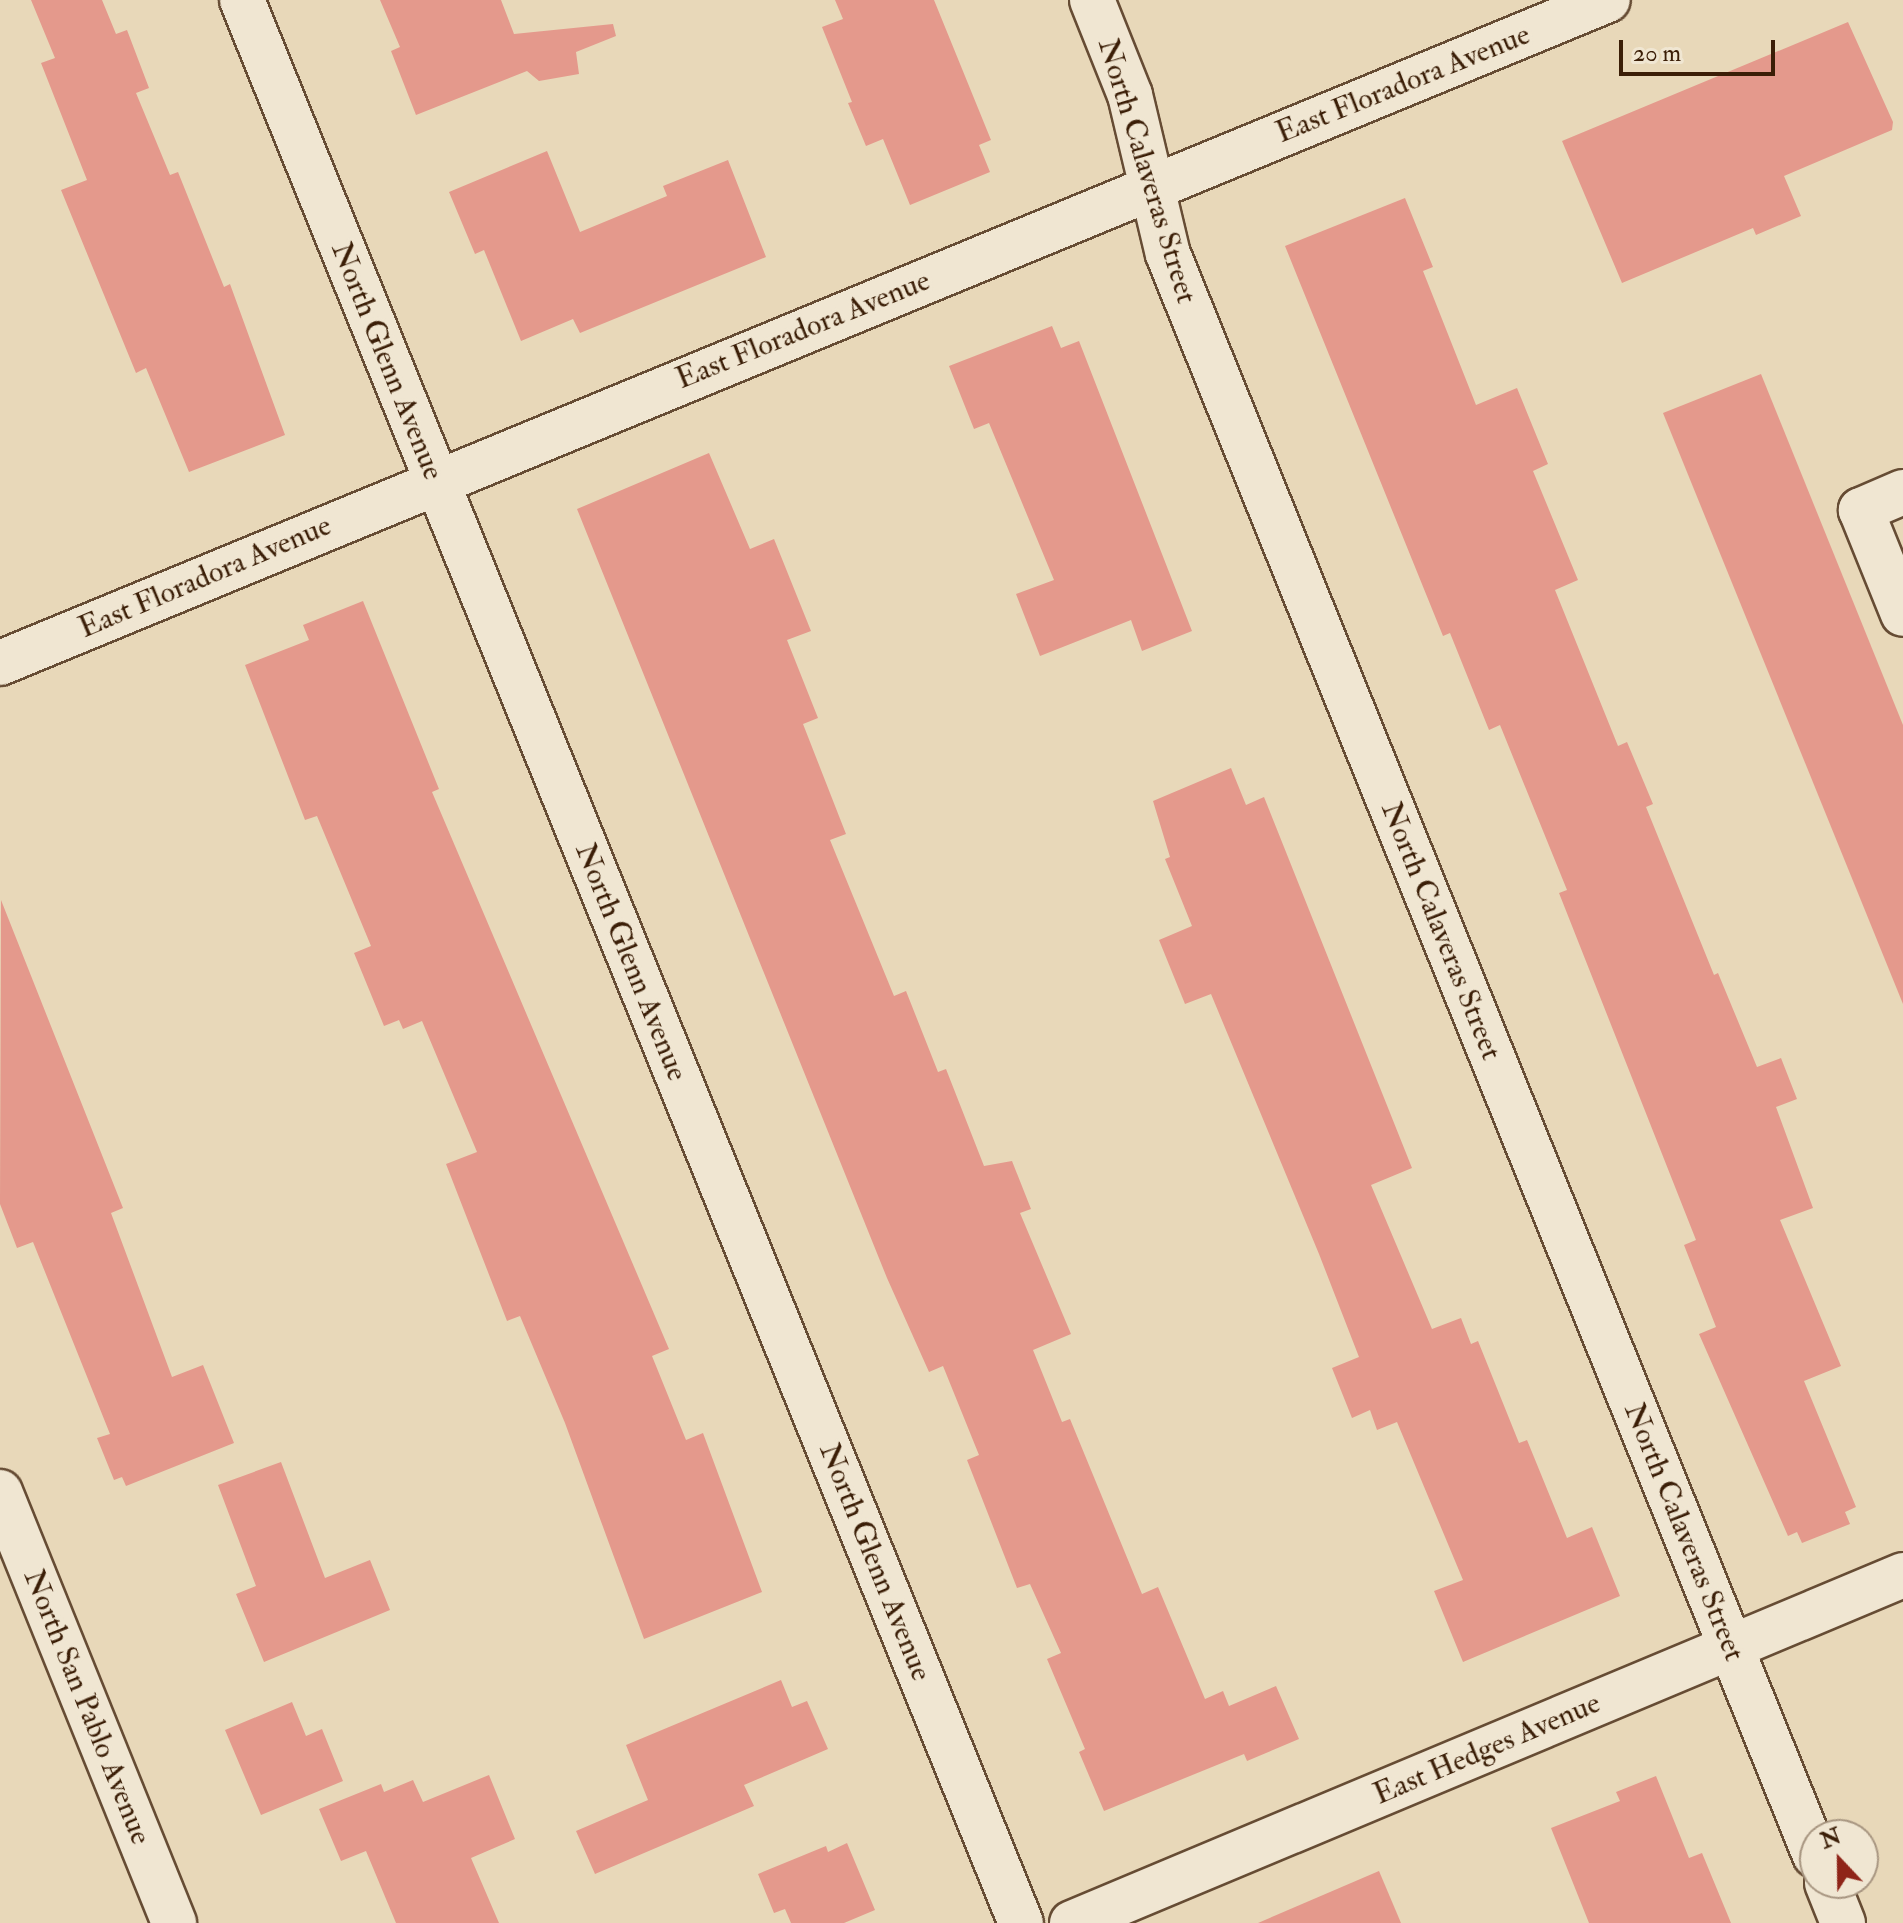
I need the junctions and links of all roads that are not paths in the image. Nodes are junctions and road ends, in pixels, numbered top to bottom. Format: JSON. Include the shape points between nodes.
{"nodes":[{"id":1,"x":242,"y":0,"type":"edge"},
{"id":2,"x":1092,"y":0,"type":"edge"},
{"id":3,"x":1608,"y":0,"type":"edge"},
{"id":4,"x":1153,"y":186,"type":"junction"},
{"id":5,"x":435,"y":481,"type":"junction"},
{"id":6,"x":1903,"y":492,"type":"edge"},
{"id":7,"x":1903,"y":614,"type":"edge"},
{"id":8,"x":0,"y":663,"type":"edge"},
{"id":9,"x":0,"y":1492,"type":"edge"},
{"id":10,"x":1903,"y":1575,"type":"edge"},
{"id":11,"x":1730,"y":1647,"type":"junction"},
{"id":12,"x":1800,"y":1819,"type":"edge"},
{"id":13,"x":1833,"y":1899,"type":"edge"},
{"id":14,"x":174,"y":1923,"type":"edge"},
{"id":15,"x":1021,"y":1923,"type":"edge"},
{"id":16,"x":1072,"y":1923,"type":"edge"},
{"id":17,"x":1843,"y":1923,"type":"edge"}],
"edges":[{"from":1,"to":5,"type":"street","name":"North Glenn Avenue"},
{"from":2,"to":4,"type":"street","name":"North Calaveras Street","via":[[1130,95]]},
{"from":3,"to":4,"type":"street","name":"East Floradora Avenue"},
{"from":4,"to":5,"type":"street","name":"East Floradora Avenue"},
{"from":4,"to":11,"type":"street","name":"North Calaveras Street","via":[[1168,254]]},
{"from":5,"to":8,"type":"street","name":"East Floradora Avenue"},
{"from":5,"to":15,"type":"street","name":"North Glenn Avenue"},
{"from":6,"to":7,"type":"street","via":[[1861,510]]},
{"from":9,"to":14,"type":"street","name":"North San Pablo Avenue"},
{"from":10,"to":11,"type":"street","name":"East Hedges Avenue"},
{"from":11,"to":12,"type":"street","name":"North Calaveras Street"},
{"from":11,"to":16,"type":"street","name":"East Hedges Avenue"},
{"from":13,"to":17,"type":"street"}]}
